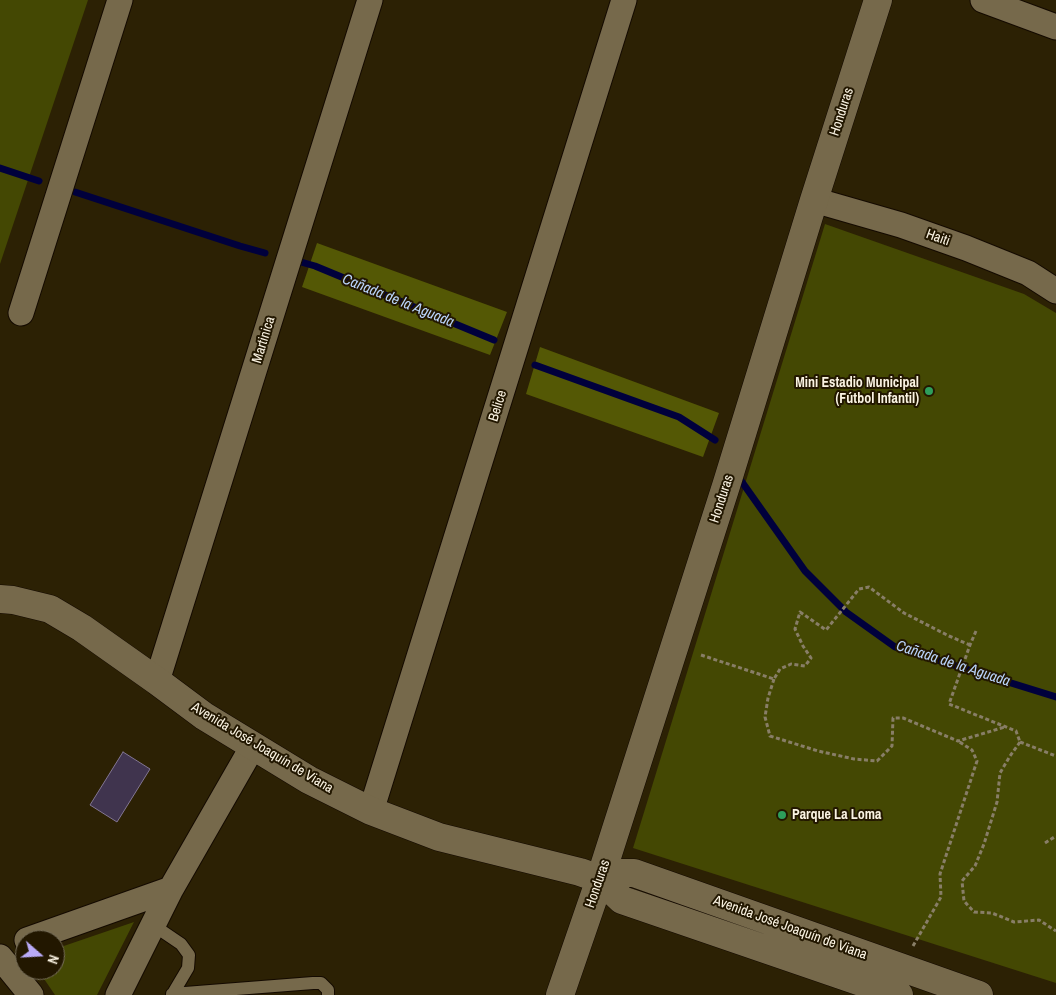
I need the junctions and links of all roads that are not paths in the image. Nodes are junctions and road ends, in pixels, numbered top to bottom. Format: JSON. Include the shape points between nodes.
{"nodes":[{"id":1,"x":120,"y":0,"type":"edge"},
{"id":2,"x":370,"y":0,"type":"edge"},
{"id":3,"x":624,"y":0,"type":"edge"},
{"id":4,"x":878,"y":0,"type":"edge"},
{"id":5,"x":983,"y":0,"type":"edge"},
{"id":6,"x":1056,"y":27,"type":"edge"},
{"id":7,"x":814,"y":200,"type":"junction"},
{"id":8,"x":1056,"y":291,"type":"edge"},
{"id":9,"x":21,"y":313,"type":"dead end"},
{"id":10,"x":0,"y":600,"type":"edge"},
{"id":11,"x":157,"y":681,"type":"junction"},
{"id":12,"x":253,"y":746,"type":"junction"},
{"id":13,"x":371,"y":811,"type":"junction"},
{"id":14,"x":600,"y":878,"type":"junction"},
{"id":15,"x":171,"y":889,"type":"junction"},
{"id":16,"x":153,"y":925,"type":"junction"},
{"id":17,"x":54,"y":930,"type":"edge"},
{"id":18,"x":15,"y":944,"type":"edge"},
{"id":19,"x":0,"y":950,"type":"edge"},
{"id":20,"x":0,"y":957,"type":"edge"},
{"id":21,"x":896,"y":966,"type":"junction"},
{"id":22,"x":890,"y":992,"type":"edge"},
{"id":23,"x":31,"y":995,"type":"edge"},
{"id":24,"x":118,"y":995,"type":"edge"},
{"id":25,"x":172,"y":995,"type":"edge"},
{"id":26,"x":328,"y":995,"type":"edge"},
{"id":27,"x":560,"y":995,"type":"edge"},
{"id":28,"x":979,"y":995,"type":"edge"}],
"edges":[{"from":1,"to":9,"type":"street"},
{"from":2,"to":11,"type":"street","name":"Martinica"},
{"from":3,"to":13,"type":"street","name":"Belice"},
{"from":4,"to":7,"type":"street","name":"Honduras"},
{"from":5,"to":6,"type":"street"},
{"from":7,"to":8,"type":"street","name":"Haiti","via":[[901,224],[966,248],[1028,274]]},
{"from":7,"to":14,"type":"street","name":"Honduras"},
{"from":10,"to":11,"type":"street","name":"Avenida José Joaquín de Viana","via":[[50,609]]},
{"from":11,"to":12,"type":"street","name":"Avenida José Joaquín de Viana","via":[[204,716]]},
{"from":12,"to":13,"type":"street","name":"Avenida José Joaquín de Viana","via":[[309,780]]},
{"from":12,"to":15,"type":"street"},
{"from":13,"to":14,"type":"street","name":"Avenida José Joaquín de Viana","via":[[439,837]]},
{"from":14,"to":21,"type":"street","name":"Avenida José Joaquín de Viana","via":[[634,873]]},
{"from":14,"to":22,"type":"street","name":"Avenida José Joaquín de Viana","via":[[622,900]]},
{"from":14,"to":27,"type":"street","name":"Honduras"},
{"from":15,"to":16,"type":"street"},
{"from":15,"to":17,"type":"street"},
{"from":16,"to":24,"type":"street"},
{"from":16,"to":25,"type":"lane","via":[[181,944],[189,955],[188,968]]},
{"from":18,"to":19,"type":"street"},
{"from":20,"to":23,"type":"street"},
{"from":21,"to":22,"type":"street"},
{"from":21,"to":28,"type":"street","name":"Avenida José Joaquín de Viana"},
{"from":25,"to":26,"type":"lane","via":[[321,983],[328,990]]}]}
